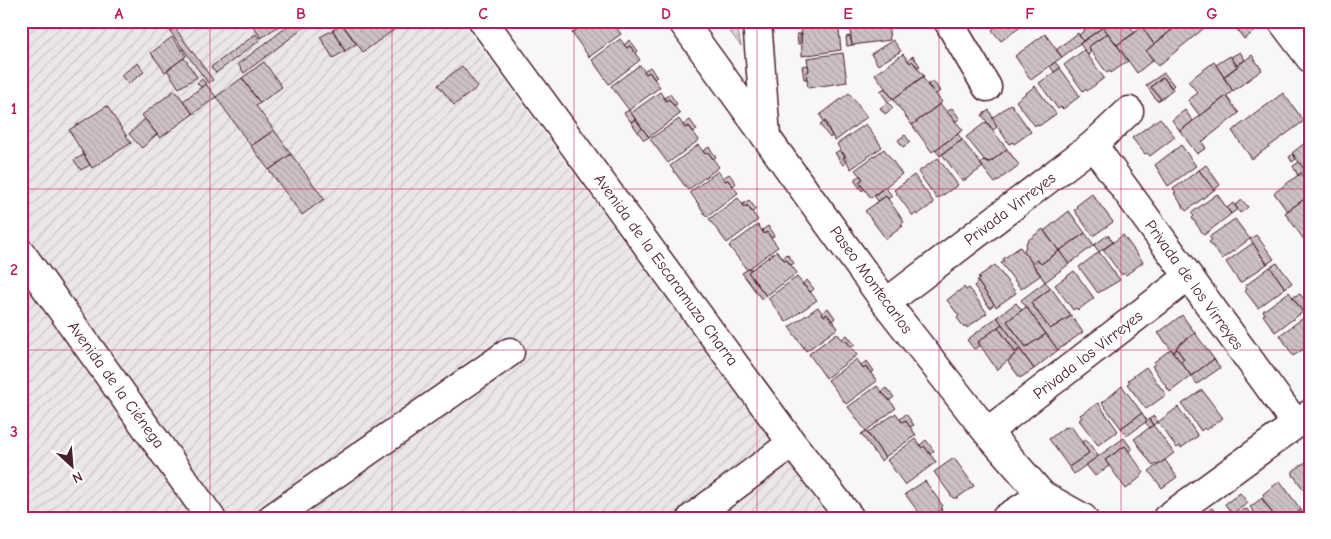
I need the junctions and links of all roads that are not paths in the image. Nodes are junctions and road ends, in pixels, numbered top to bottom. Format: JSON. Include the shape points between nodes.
{"nodes":[{"id":1,"x":483,"y":21,"type":"edge"},
{"id":2,"x":682,"y":21,"type":"edge"},
{"id":3,"x":757,"y":21,"type":"edge"},
{"id":4,"x":948,"y":21,"type":"edge"},
{"id":5,"x":1282,"y":21,"type":"edge"},
{"id":6,"x":1310,"y":58,"type":"edge"},
{"id":7,"x":987,"y":87,"type":"dead end"},
{"id":8,"x":1130,"y":111,"type":"dead end"},
{"id":9,"x":766,"y":136,"type":"junction"},
{"id":10,"x":1093,"y":145,"type":"junction"},
{"id":11,"x":21,"y":253,"type":"edge"},
{"id":12,"x":1188,"y":277,"type":"junction"},
{"id":13,"x":886,"y":303,"type":"junction"},
{"id":14,"x":510,"y":352,"type":"dead end"},
{"id":15,"x":1303,"y":419,"type":"edge"},
{"id":16,"x":987,"y":432,"type":"junction"},
{"id":17,"x":792,"y":443,"type":"junction"},
{"id":18,"x":1042,"y":495,"type":"junction"},
{"id":19,"x":211,"y":518,"type":"edge"},
{"id":20,"x":272,"y":518,"type":"edge"},
{"id":21,"x":692,"y":518,"type":"edge"},
{"id":22,"x":850,"y":518,"type":"edge"},
{"id":23,"x":1006,"y":518,"type":"edge"},
{"id":24,"x":1083,"y":518,"type":"edge"},
{"id":25,"x":1167,"y":518,"type":"edge"}],
"edges":[{"from":1,"to":17,"type":"street","name":"Avenida de la Escaramuza Charra"},
{"from":2,"to":9,"type":"street","name":"Paseo Montecarlos"},
{"from":3,"to":9,"type":"street"},
{"from":4,"to":7,"type":"street"},
{"from":5,"to":6,"type":"street"},
{"from":8,"to":10,"type":"street","name":"Privada Virreyes"},
{"from":9,"to":13,"type":"street","name":"Paseo Montecarlos"},
{"from":10,"to":12,"type":"street","name":"Privada de los Virreyes"},
{"from":10,"to":13,"type":"street","name":"Privada Virreyes"},
{"from":11,"to":19,"type":"street","name":"Avenida de la Ciénega"},
{"from":12,"to":15,"type":"street","name":"Privada de los Virreyes"},
{"from":12,"to":16,"type":"street","name":"Privada los Virreyes"},
{"from":13,"to":16,"type":"street","name":"Paseo Montecarlos"},
{"from":14,"to":20,"type":"street"},
{"from":15,"to":25,"type":"street"},
{"from":16,"to":18,"type":"street","name":"Paseo Montecarlos"},
{"from":17,"to":21,"type":"street"},
{"from":17,"to":22,"type":"street","name":"Avenida de la Escaramuza Charra"},
{"from":18,"to":23,"type":"street"},
{"from":18,"to":24,"type":"street","name":"Paseo Montecarlos"}]}
